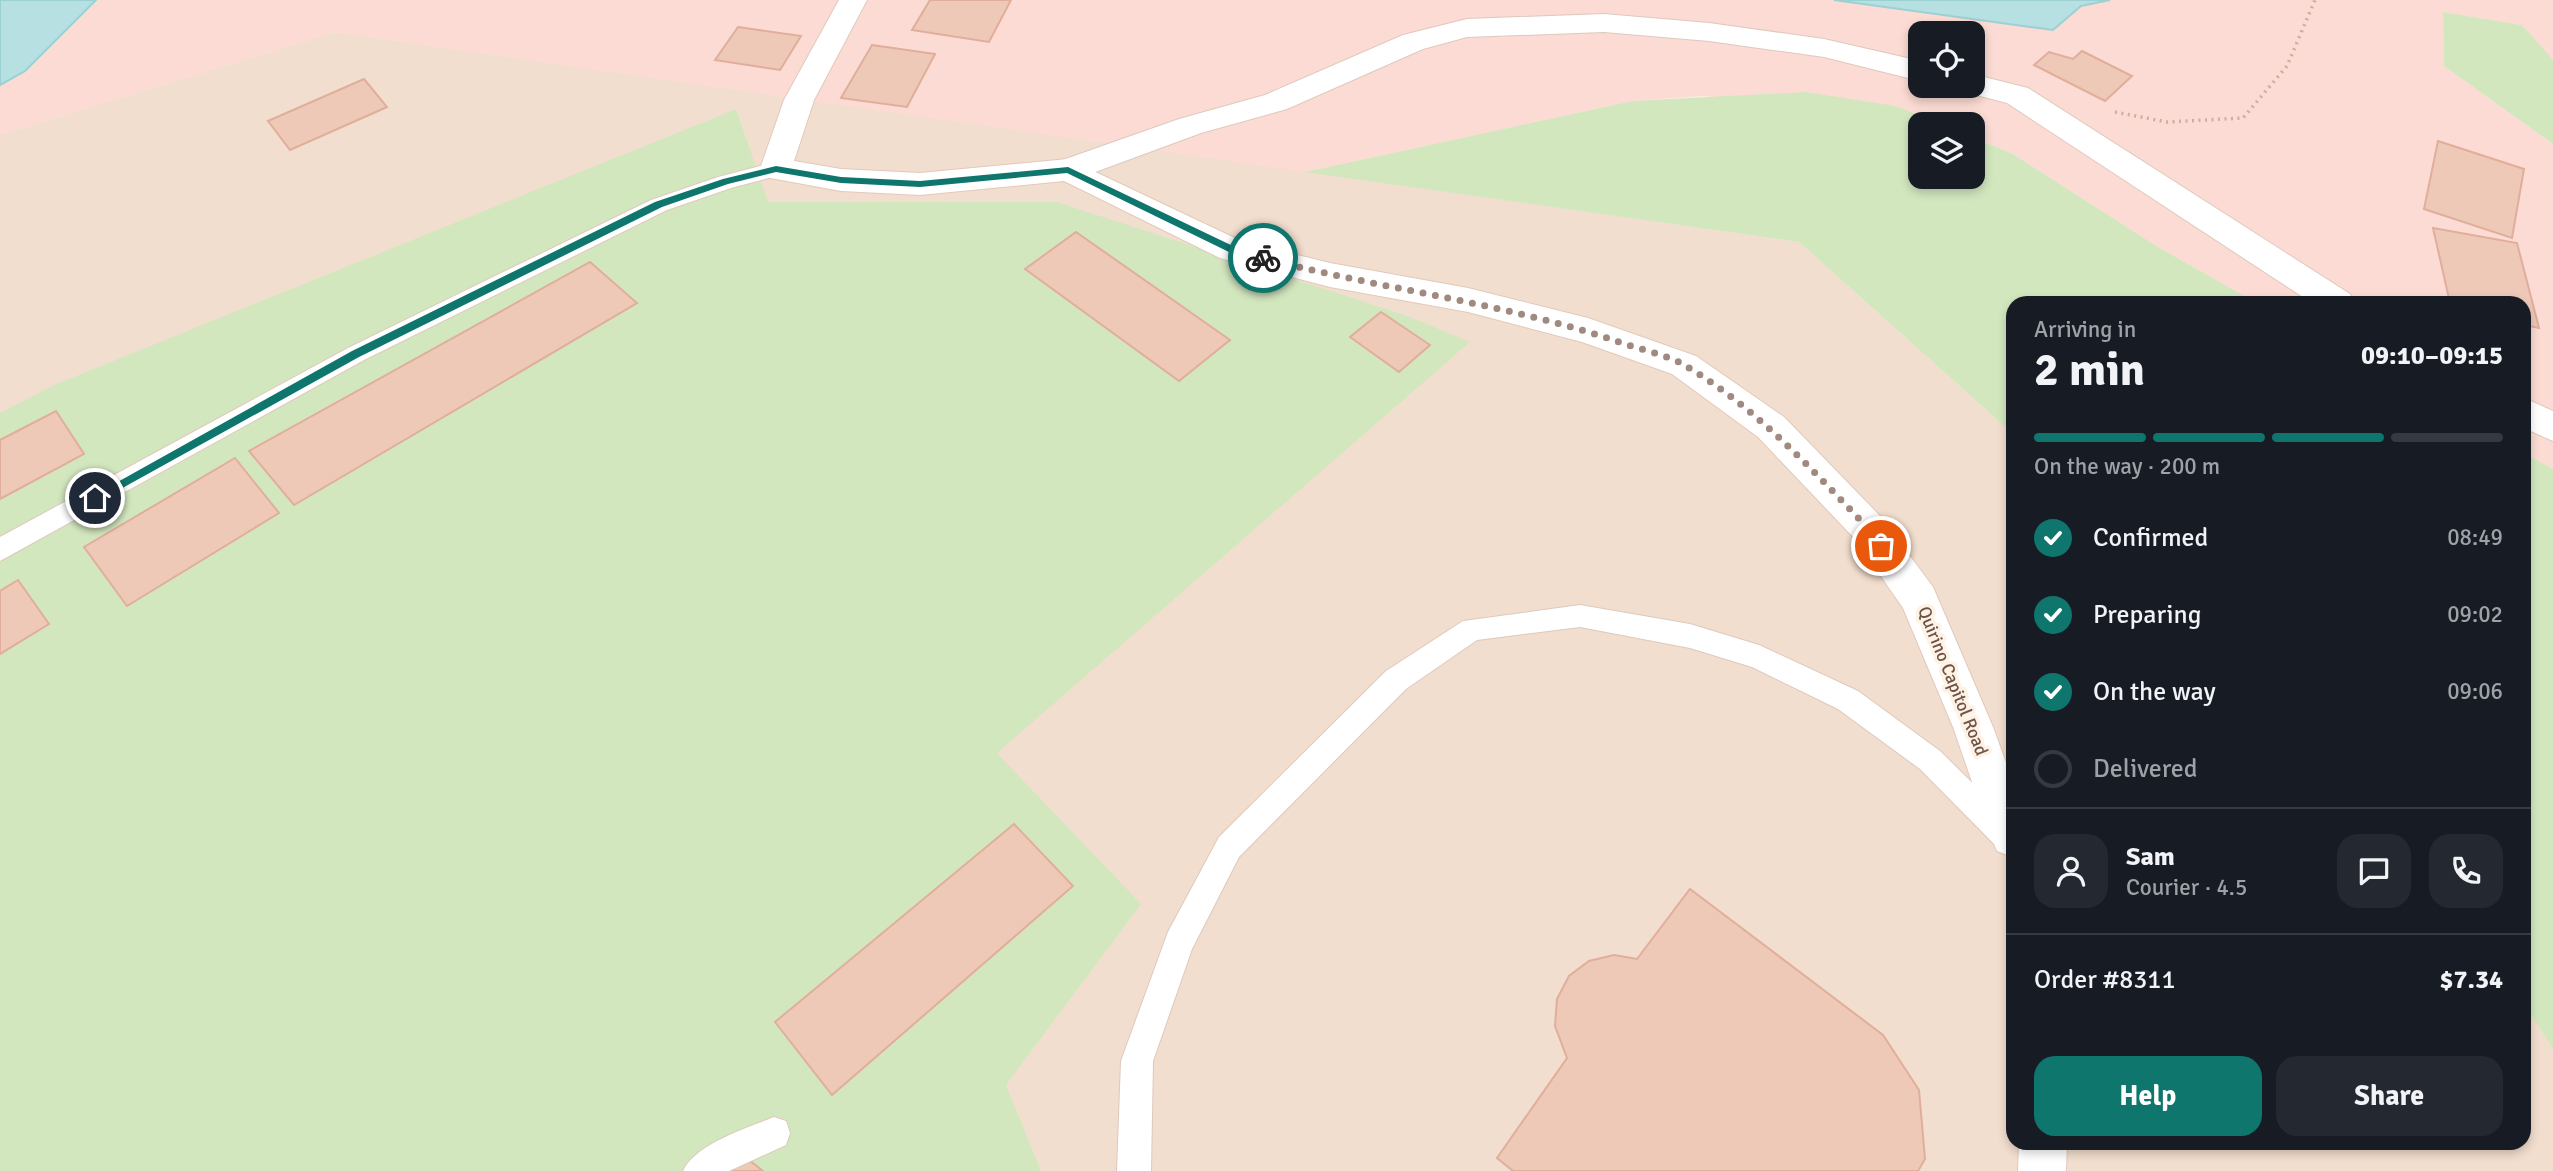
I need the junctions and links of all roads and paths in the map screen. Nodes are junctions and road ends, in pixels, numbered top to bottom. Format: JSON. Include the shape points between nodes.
{"nodes":[{"id":1,"x":853,"y":0,"type":"edge"},
{"id":2,"x":2315,"y":0,"type":"edge"},
{"id":3,"x":1908,"y":68,"type":"edge"},
{"id":4,"x":1985,"y":87,"type":"edge"},
{"id":5,"x":2113,"y":112,"type":"dead end"},
{"id":6,"x":776,"y":169,"type":"junction"},
{"id":7,"x":1068,"y":170,"type":"junction"},
{"id":8,"x":2327,"y":296,"type":"edge"},
{"id":9,"x":2531,"y":416,"type":"edge"},
{"id":10,"x":2553,"y":427,"type":"edge"},
{"id":11,"x":0,"y":550,"type":"edge"},
{"id":12,"x":2006,"y":820,"type":"edge"},
{"id":13,"x":2006,"y":836,"type":"edge"},
{"id":14,"x":774,"y":1133,"type":"dead end"},
{"id":15,"x":2043,"y":1150,"type":"edge"},
{"id":16,"x":700,"y":1171,"type":"edge"},
{"id":17,"x":1135,"y":1171,"type":"edge"},
{"id":18,"x":2042,"y":1171,"type":"edge"}],
"edges":[{"from":1,"to":6,"type":"street","via":[[799,100]]},
{"from":2,"to":5,"type":"path","via":[[2287,66],[2243,118],[2167,122]]},
{"from":3,"to":7,"type":"street","via":[[1824,48],[1709,32],[1604,23],[1467,28],[1413,42],[1276,102],[1190,126]]},
{"from":4,"to":8,"type":"street","via":[[2017,94]]},
{"from":6,"to":7,"type":"street","via":[[841,180],[920,184]]},
{"from":6,"to":11,"type":"lane","via":[[659,205],[564,251],[356,354]]},
{"from":7,"to":12,"type":"street","name":"Quirino Capitol Road","via":[[1232,250],[1330,275],[1494,307],[1588,331],[1684,365],[1771,427],[1868,528],[1919,599]]},
{"from":9,"to":10,"type":"street"},
{"from":13,"to":17,"type":"lane","via":[[1930,760],[1847,699],[1759,657],[1690,636],[1580,616],[1472,629],[1395,680],[1229,847],[1179,943],[1137,1061]]},
{"from":14,"to":16,"type":"lane"},
{"from":15,"to":18,"type":"street"}]}
